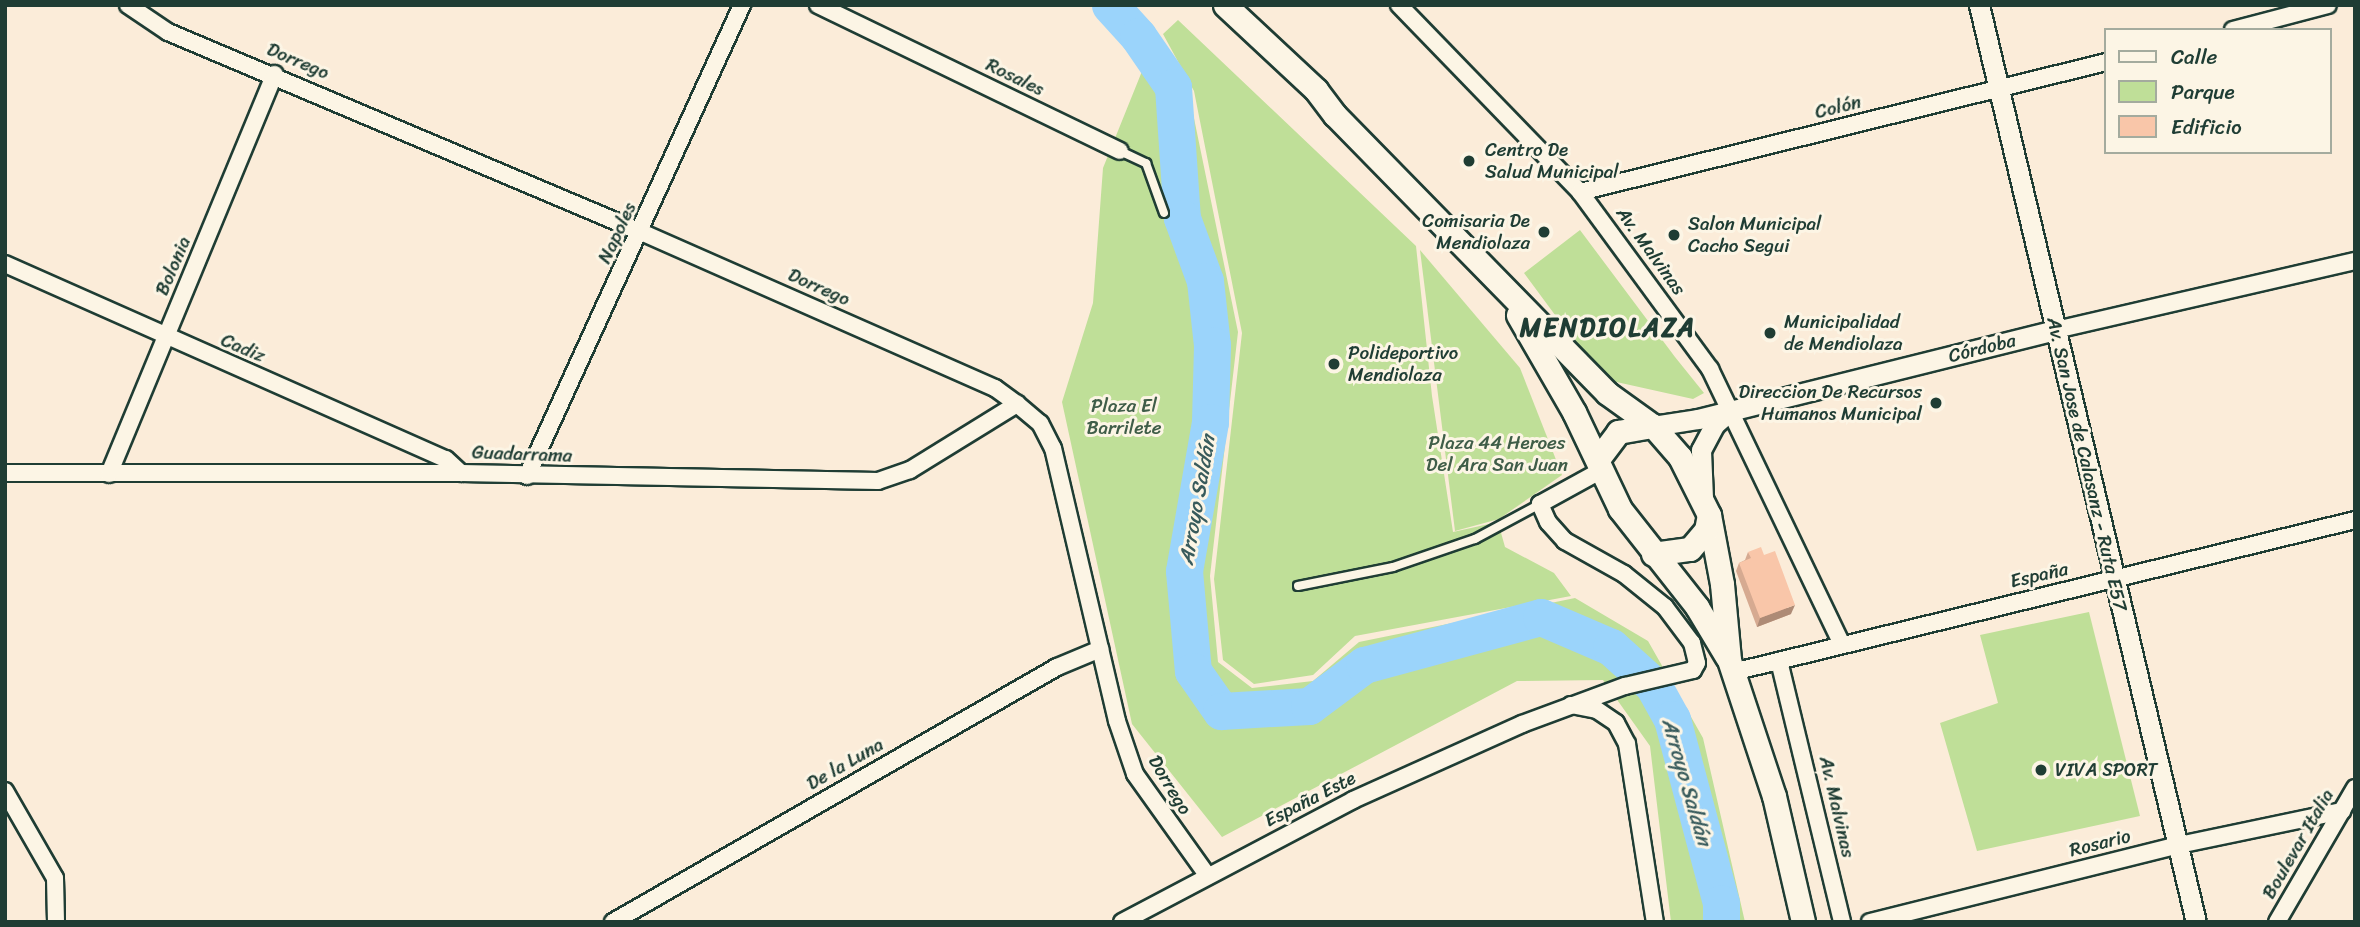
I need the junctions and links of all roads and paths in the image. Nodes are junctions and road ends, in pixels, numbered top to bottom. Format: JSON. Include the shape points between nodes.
{"nodes":[{"id":1,"x":128,"y":5,"type":"edge"},
{"id":2,"x":742,"y":5,"type":"edge"},
{"id":3,"x":818,"y":5,"type":"edge"},
{"id":4,"x":1205,"y":5,"type":"edge"},
{"id":5,"x":1225,"y":5,"type":"edge"},
{"id":6,"x":1399,"y":5,"type":"edge"},
{"id":7,"x":1979,"y":5,"type":"edge"},
{"id":8,"x":2328,"y":5,"type":"edge"},
{"id":9,"x":2241,"y":28,"type":"edge"},
{"id":10,"x":2104,"y":63,"type":"edge"},
{"id":11,"x":275,"y":74,"type":"junction"},
{"id":12,"x":1999,"y":90,"type":"junction"},
{"id":13,"x":1335,"y":115,"type":"junction"},
{"id":14,"x":1120,"y":151,"type":"joint"},
{"id":15,"x":1580,"y":192,"type":"junction"},
{"id":16,"x":1164,"y":213,"type":"dead end"},
{"id":17,"x":641,"y":232,"type":"junction"},
{"id":18,"x":2355,"y":261,"type":"edge"},
{"id":19,"x":5,"y":264,"type":"edge"},
{"id":20,"x":1498,"y":281,"type":"junction"},
{"id":21,"x":2056,"y":330,"type":"junction"},
{"id":22,"x":166,"y":338,"type":"junction"},
{"id":23,"x":1017,"y":404,"type":"junction"},
{"id":24,"x":1733,"y":409,"type":"junction"},
{"id":25,"x":1653,"y":426,"type":"junction"},
{"id":26,"x":1599,"y":465,"type":"junction"},
{"id":27,"x":5,"y":473,"type":"edge"},
{"id":28,"x":461,"y":473,"type":"junction"},
{"id":29,"x":109,"y":474,"type":"junction"},
{"id":30,"x":527,"y":476,"type":"junction"},
{"id":31,"x":1540,"y":505,"type":"junction"},
{"id":32,"x":1706,"y":507,"type":"junction"},
{"id":33,"x":2355,"y":520,"type":"edge"},
{"id":34,"x":1653,"y":554,"type":"junction"},
{"id":35,"x":2114,"y":579,"type":"junction"},
{"id":36,"x":1298,"y":586,"type":"dead end"},
{"id":37,"x":1841,"y":643,"type":"junction"},
{"id":38,"x":1100,"y":649,"type":"junction"},
{"id":39,"x":1779,"y":661,"type":"junction"},
{"id":40,"x":1731,"y":666,"type":"junction"},
{"id":41,"x":1569,"y":704,"type":"junction"},
{"id":42,"x":2355,"y":788,"type":"edge"},
{"id":43,"x":5,"y":791,"type":"edge"},
{"id":44,"x":2342,"y":811,"type":"junction"},
{"id":45,"x":2179,"y":845,"type":"junction"},
{"id":46,"x":1207,"y":875,"type":"junction"},
{"id":47,"x":56,"y":922,"type":"edge"},
{"id":48,"x":613,"y":922,"type":"edge"},
{"id":49,"x":1122,"y":922,"type":"edge"},
{"id":50,"x":1655,"y":922,"type":"edge"},
{"id":51,"x":1803,"y":922,"type":"edge"},
{"id":52,"x":1842,"y":922,"type":"edge"},
{"id":53,"x":1870,"y":922,"type":"edge"},
{"id":54,"x":2196,"y":922,"type":"edge"},
{"id":55,"x":2277,"y":922,"type":"edge"}],
"edges":[{"from":1,"to":11,"type":"street","name":"Dorrego","via":[[168,32]]},
{"from":2,"to":17,"type":"street","name":"Napoles"},
{"from":3,"to":14,"type":"street","name":"Rosales"},
{"from":4,"to":13,"type":"main road","via":[[1309,98]]},
{"from":5,"to":13,"type":"main road","via":[[1316,90]]},
{"from":6,"to":15,"type":"street","name":"Av. Malvinas"},
{"from":7,"to":12,"type":"street","name":"Av. San Jose de Calasanz - Ruta E57"},
{"from":8,"to":9,"type":"street"},
{"from":10,"to":12,"type":"street","name":"Colón"},
{"from":11,"to":17,"type":"street","name":"Dorrego"},
{"from":11,"to":22,"type":"street","name":"Bolonia"},
{"from":12,"to":15,"type":"street","name":"Colón"},
{"from":12,"to":21,"type":"street","name":"Av. San Jose de Calasanz - Ruta E57"},
{"from":13,"to":20,"type":"main road"},
{"from":14,"to":16,"type":"lane","name":"Rosales","via":[[1146,163]]},
{"from":15,"to":24,"type":"street","name":"Av. Malvinas","via":[[1710,369]]},
{"from":17,"to":23,"type":"street","name":"Dorrego","via":[[995,388]]},
{"from":17,"to":30,"type":"street","name":"Napoles"},
{"from":18,"to":21,"type":"street","name":"Córdoba"},
{"from":19,"to":22,"type":"street","name":"Cadiz"},
{"from":20,"to":25,"type":"main road","via":[[1607,393]]},
{"from":20,"to":26,"type":"main road"},
{"from":21,"to":24,"type":"street","name":"Córdoba"},
{"from":21,"to":35,"type":"street","name":"Av. San Jose de Calasanz - Ruta E57"},
{"from":22,"to":28,"type":"street","name":"Cadiz","via":[[446,459]]},
{"from":22,"to":29,"type":"street","name":"Bolonia"},
{"from":23,"to":30,"type":"street","name":"Guadarrama","via":[[911,470],[878,481]]},
{"from":23,"to":38,"type":"street","name":"Dorrego","via":[[1040,424],[1053,448]]},
{"from":24,"to":25,"type":"street","name":"Córdoba"},
{"from":24,"to":32,"type":"street","via":[[1715,424],[1701,450]]},
{"from":24,"to":37,"type":"street","name":"Av. Malvinas"},
{"from":25,"to":26,"type":"main road","via":[[1618,432]]},
{"from":25,"to":32,"type":"main road","via":[[1680,457]]},
{"from":26,"to":31,"type":"street"},
{"from":26,"to":34,"type":"main road","via":[[1630,525]]},
{"from":27,"to":29,"type":"street","name":"Guadarrama"},
{"from":28,"to":29,"type":"street","name":"Guadarrama"},
{"from":28,"to":30,"type":"street","name":"Guadarrama"},
{"from":31,"to":36,"type":"lane","via":[[1475,539],[1393,567]]},
{"from":31,"to":41,"type":"street","name":"España Este","via":[[1565,541],[1648,591],[1680,624],[1697,663],[1693,670]]},
{"from":32,"to":34,"type":"main road","via":[[1706,530],[1690,549]]},
{"from":32,"to":40,"type":"main road","via":[[1722,584]]},
{"from":33,"to":35,"type":"street","name":"España"},
{"from":34,"to":40,"type":"main road","via":[[1697,607]]},
{"from":35,"to":37,"type":"street","name":"España"},
{"from":35,"to":45,"type":"street","name":"Av. San Jose de Calasanz - Ruta E57"},
{"from":37,"to":39,"type":"street","name":"España"},
{"from":38,"to":46,"type":"street","name":"Dorrego","via":[[1135,774]]},
{"from":38,"to":48,"type":"street","name":"De la Luna","via":[[1057,667]]},
{"from":39,"to":40,"type":"street","name":"España"},
{"from":39,"to":52,"type":"street","name":"Av. Malvinas"},
{"from":40,"to":51,"type":"main road","via":[[1773,796]]},
{"from":41,"to":46,"type":"street","name":"España Este","via":[[1353,800]]},
{"from":41,"to":50,"type":"street","via":[[1597,710],[1616,723],[1627,744]]},
{"from":42,"to":44,"type":"street","name":"Boulevar Italia"},
{"from":43,"to":47,"type":"street","via":[[55,878]]},
{"from":44,"to":45,"type":"street","name":"Rosario"},
{"from":44,"to":55,"type":"street","name":"Boulevar Italia"},
{"from":45,"to":53,"type":"street","name":"Rosario"},
{"from":45,"to":54,"type":"street","name":"Av. San Jose de Calasanz - Ruta E57"},
{"from":46,"to":49,"type":"street","name":"España Este"}]}
